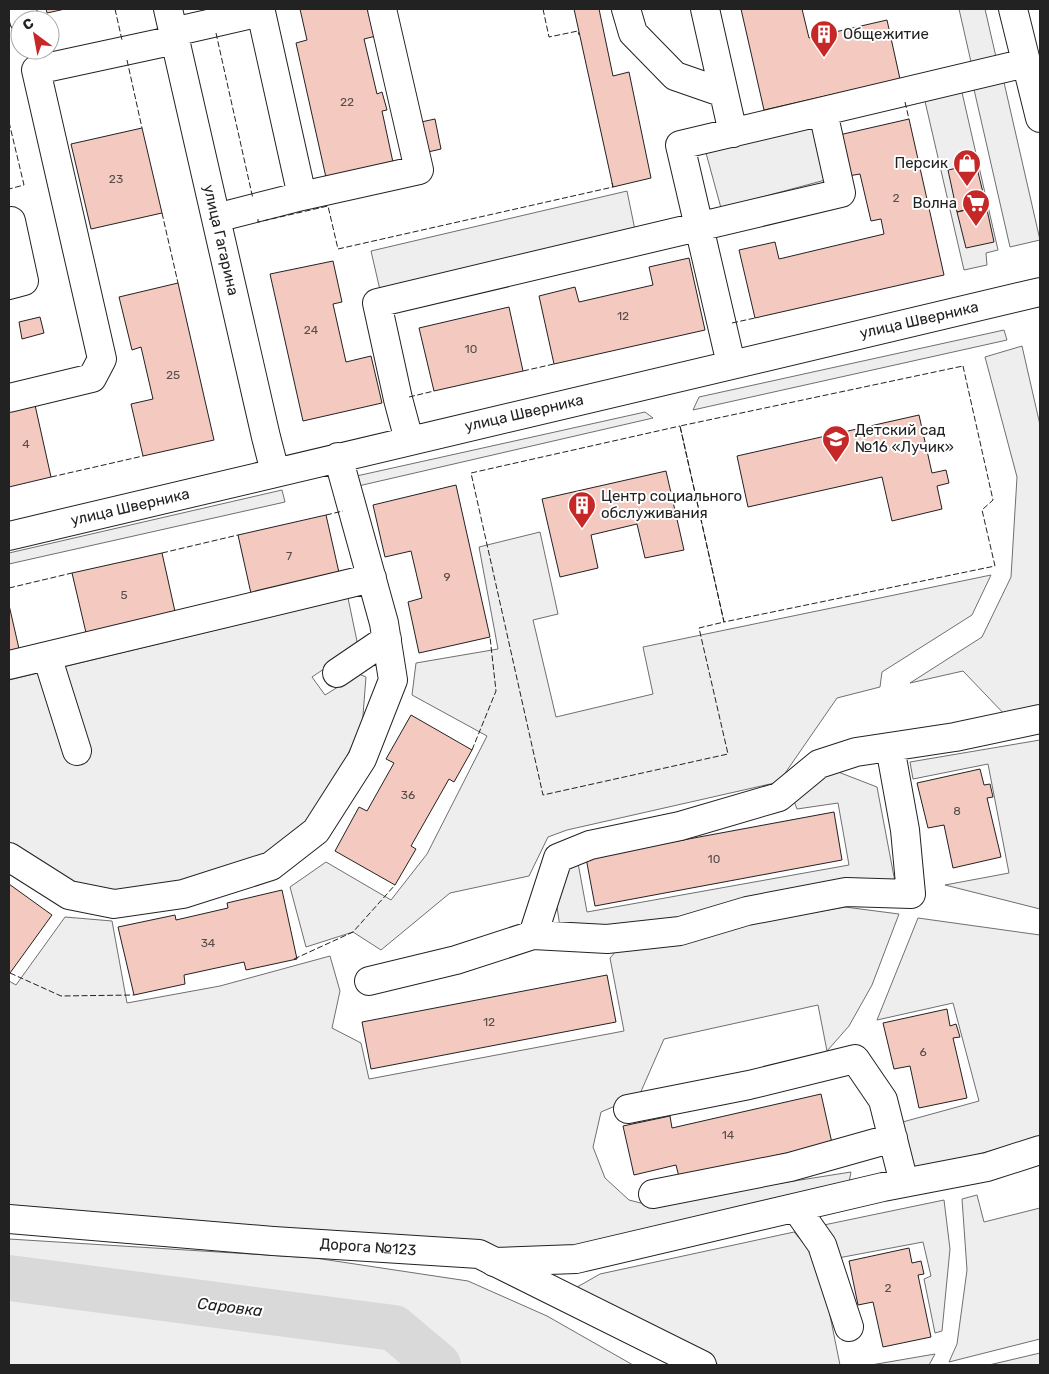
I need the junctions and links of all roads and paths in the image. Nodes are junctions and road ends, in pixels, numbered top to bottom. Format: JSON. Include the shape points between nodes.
{"nodes":[{"id":1,"x":382,"y":9,"type":"edge"},
{"id":2,"x":626,"y":9,"type":"edge"},
{"id":3,"x":705,"y":9,"type":"edge"},
{"id":4,"x":1013,"y":9,"type":"edge"},
{"id":5,"x":261,"y":10,"type":"edge"},
{"id":6,"x":172,"y":27,"type":"edge"},
{"id":7,"x":60,"y":54,"type":"edge"},
{"id":8,"x":34,"y":60,"type":"edge"},
{"id":9,"x":1026,"y":63,"type":"junction"},
{"id":10,"x":724,"y":93,"type":"junction"},
{"id":11,"x":823,"y":112,"type":"junction"},
{"id":12,"x":1040,"y":118,"type":"edge"},
{"id":13,"x":733,"y":133,"type":"junction"},
{"id":14,"x":302,"y":196,"type":"junction"},
{"id":15,"x":216,"y":218,"type":"junction"},
{"id":16,"x":11,"y":221,"type":"dead end"},
{"id":17,"x":699,"y":227,"type":"junction"},
{"id":18,"x":9,"y":285,"type":"edge"},
{"id":19,"x":1040,"y":292,"type":"edge"},
{"id":20,"x":731,"y":364,"type":"junction"},
{"id":21,"x":9,"y":398,"type":"edge"},
{"id":22,"x":409,"y":440,"type":"junction"},
{"id":23,"x":338,"y":457,"type":"junction"},
{"id":24,"x":275,"y":472,"type":"junction"},
{"id":25,"x":9,"y":536,"type":"edge"},
{"id":26,"x":372,"y":578,"type":"junction"},
{"id":27,"x":387,"y":639,"type":"junction"},
{"id":28,"x":47,"y":656,"type":"junction"},
{"id":29,"x":9,"y":665,"type":"edge"},
{"id":30,"x":337,"y":673,"type":"dead end"},
{"id":31,"x":1040,"y":719,"type":"edge"},
{"id":32,"x":890,"y":747,"type":"junction"},
{"id":33,"x":77,"y":751,"type":"dead end"},
{"id":34,"x":9,"y":857,"type":"edge"},
{"id":35,"x":533,"y":935,"type":"junction"},
{"id":36,"x":369,"y":981,"type":"dead end"},
{"id":37,"x":628,"y":1109,"type":"dead end"},
{"id":38,"x":893,"y":1138,"type":"junction"},
{"id":39,"x":1040,"y":1150,"type":"edge"},
{"id":40,"x":904,"y":1182,"type":"junction"},
{"id":41,"x":653,"y":1194,"type":"dead end"},
{"id":42,"x":796,"y":1208,"type":"junction"},
{"id":43,"x":9,"y":1219,"type":"edge"},
{"id":44,"x":494,"y":1262,"type":"junction"},
{"id":45,"x":849,"y":1327,"type":"dead end"},
{"id":46,"x":702,"y":1365,"type":"edge"}],
"edges":[{"from":1,"to":14,"type":"street","via":[[419,170]]},
{"from":2,"to":10,"type":"street","via":[[633,33],[675,76]]},
{"from":3,"to":10,"type":"street"},
{"from":4,"to":9,"type":"street"},
{"from":5,"to":6,"type":"street"},
{"from":5,"to":14,"type":"street"},
{"from":6,"to":7,"type":"street"},
{"from":6,"to":15,"type":"street","name":"улица Гагарина"},
{"from":8,"to":21,"type":"street","via":[[102,359],[92,378]]},
{"from":9,"to":11,"type":"street"},
{"from":9,"to":12,"type":"street"},
{"from":10,"to":13,"type":"street"},
{"from":11,"to":13,"type":"street"},
{"from":11,"to":17,"type":"street","via":[[841,193]]},
{"from":13,"to":17,"type":"street","via":[[680,145]]},
{"from":14,"to":15,"type":"street"},
{"from":15,"to":24,"type":"street","name":"улица Гагарина"},
{"from":16,"to":18,"type":"street","via":[[24,281]]},
{"from":17,"to":20,"type":"street"},
{"from":17,"to":22,"type":"street","via":[[377,303]]},
{"from":19,"to":20,"type":"street","name":"улица Шверника"},
{"from":20,"to":22,"type":"street","name":"улица Шверника"},
{"from":22,"to":23,"type":"street","name":"улица Шверника"},
{"from":23,"to":24,"type":"street","name":"улица Шверника"},
{"from":23,"to":26,"type":"street"},
{"from":24,"to":25,"type":"street","name":"улица Шверника"},
{"from":26,"to":27,"type":"street"},
{"from":26,"to":28,"type":"street"},
{"from":27,"to":30,"type":"street"},
{"from":27,"to":34,"type":"street","via":[[393,680],[362,759],[316,831],[271,866],[183,894],[114,904],[69,895]]},
{"from":28,"to":29,"type":"street"},
{"from":28,"to":33,"type":"street"},
{"from":31,"to":32,"type":"street"},
{"from":32,"to":35,"type":"street","via":[[856,752],[818,764],[779,797],[680,826],[590,845],[558,858]]},
{"from":32,"to":35,"type":"street","via":[[905,830],[912,894],[846,892],[747,911],[680,931],[607,939]]},
{"from":35,"to":36,"type":"street","via":[[456,960]]},
{"from":37,"to":38,"type":"street","via":[[749,1085],[855,1059],[883,1100]]},
{"from":38,"to":40,"type":"street"},
{"from":38,"to":41,"type":"street","via":[[790,1166]]},
{"from":39,"to":40,"type":"street","via":[[987,1167]]},
{"from":40,"to":42,"type":"street"},
{"from":42,"to":44,"type":"street","via":[[576,1259]]},
{"from":42,"to":45,"type":"street","via":[[822,1245]]},
{"from":43,"to":44,"type":"street","name":"Дорога №123","via":[[478,1254]]},
{"from":44,"to":46,"type":"street","name":"Дорога №123"}]}
